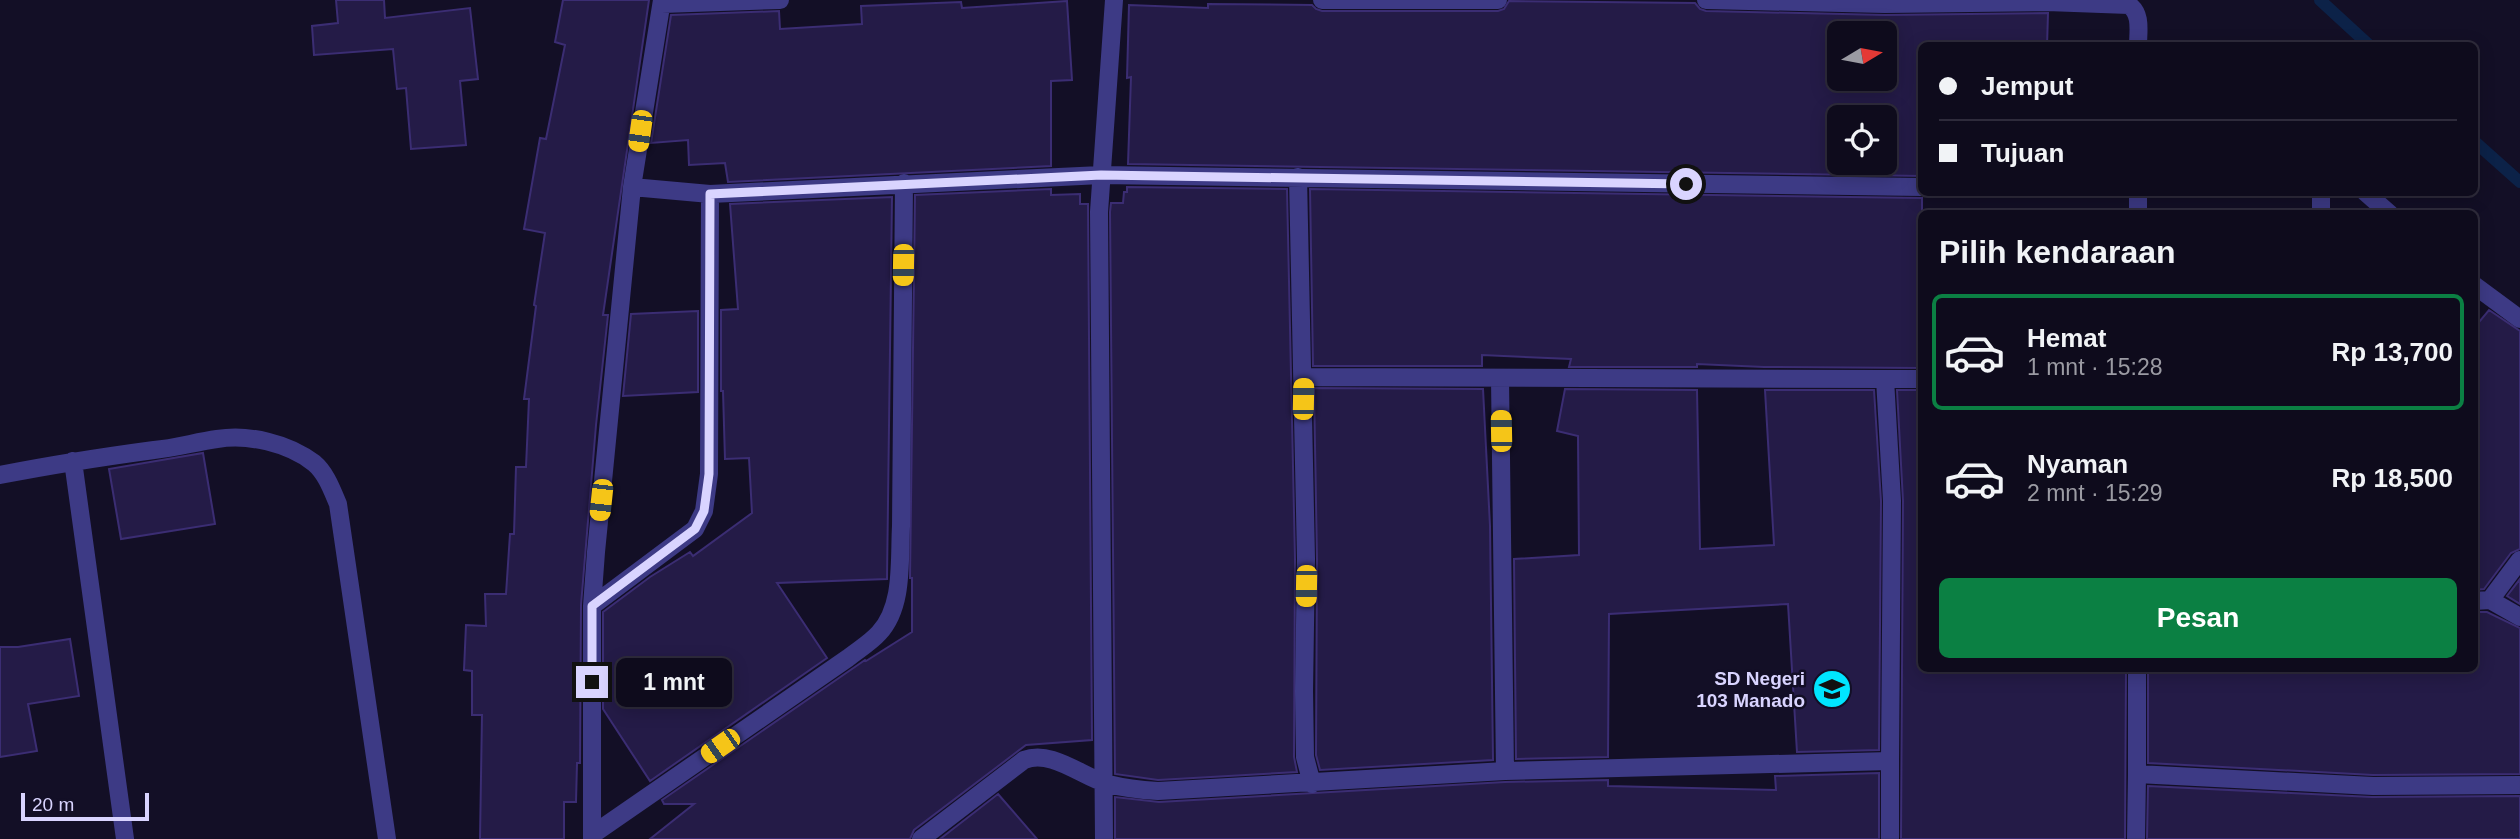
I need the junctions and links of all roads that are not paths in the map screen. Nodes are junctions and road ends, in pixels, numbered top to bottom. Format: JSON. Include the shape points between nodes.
{"nodes":[{"id":1,"x":780,"y":0,"type":"edge"},
{"id":2,"x":1114,"y":0,"type":"edge"},
{"id":3,"x":1322,"y":0,"type":"edge"},
{"id":4,"x":1498,"y":0,"type":"edge"},
{"id":5,"x":1706,"y":0,"type":"edge"},
{"id":6,"x":2047,"y":1,"type":"edge"},
{"id":7,"x":662,"y":2,"type":"edge"},
{"id":8,"x":2138,"y":42,"type":"edge"},
{"id":9,"x":1101,"y":175,"type":"junction"},
{"id":10,"x":1298,"y":177,"type":"junction"},
{"id":11,"x":904,"y":183,"type":"junction"},
{"id":12,"x":632,"y":187,"type":"junction"},
{"id":13,"x":1918,"y":187,"type":"edge"},
{"id":14,"x":710,"y":194,"type":"junction"},
{"id":15,"x":2370,"y":196,"type":"edge"},
{"id":16,"x":2385,"y":210,"type":"edge"},
{"id":17,"x":2478,"y":288,"type":"edge"},
{"id":18,"x":2520,"y":319,"type":"edge"},
{"id":19,"x":1303,"y":377,"type":"junction"},
{"id":20,"x":1500,"y":379,"type":"junction"},
{"id":21,"x":1885,"y":379,"type":"junction"},
{"id":22,"x":1918,"y":379,"type":"edge"},
{"id":23,"x":73,"y":461,"type":"junction"},
{"id":24,"x":0,"y":475,"type":"edge"},
{"id":25,"x":2520,"y":559,"type":"edge"},
{"id":26,"x":2482,"y":600,"type":"edge"},
{"id":27,"x":592,"y":606,"type":"junction"},
{"id":28,"x":2520,"y":617,"type":"edge"},
{"id":29,"x":2137,"y":672,"type":"edge"},
{"id":30,"x":1890,"y":761,"type":"junction"},
{"id":31,"x":1505,"y":771,"type":"junction"},
{"id":32,"x":2137,"y":774,"type":"junction"},
{"id":33,"x":1105,"y":783,"type":"junction"},
{"id":34,"x":1312,"y":784,"type":"junction"},
{"id":35,"x":2520,"y":785,"type":"edge"},
{"id":36,"x":592,"y":837,"type":"edge"},
{"id":37,"x":125,"y":839,"type":"edge"},
{"id":38,"x":387,"y":839,"type":"edge"},
{"id":39,"x":921,"y":839,"type":"edge"},
{"id":40,"x":1104,"y":839,"type":"edge"},
{"id":41,"x":1890,"y":839,"type":"edge"},
{"id":42,"x":2136,"y":839,"type":"edge"}],
"edges":[{"from":1,"to":7,"type":"street"},
{"from":2,"to":9,"type":"street"},
{"from":3,"to":4,"type":"street"},
{"from":5,"to":6,"type":"street"},
{"from":6,"to":8,"type":"street","via":[[2129,5],[2138,15]]},
{"from":7,"to":12,"type":"street"},
{"from":9,"to":10,"type":"street"},
{"from":9,"to":11,"type":"street"},
{"from":9,"to":33,"type":"street"},
{"from":10,"to":13,"type":"street"},
{"from":10,"to":19,"type":"street"},
{"from":11,"to":14,"type":"street"},
{"from":11,"to":36,"type":"street","via":[[899,580],[888,622],[858,650]]},
{"from":12,"to":14,"type":"street"},
{"from":12,"to":27,"type":"street"},
{"from":14,"to":27,"type":"street","via":[[709,474],[704,511],[695,529]]},
{"from":15,"to":16,"type":"street"},
{"from":17,"to":18,"type":"street"},
{"from":19,"to":20,"type":"street"},
{"from":19,"to":34,"type":"street","via":[[1304,691],[1306,757]]},
{"from":20,"to":21,"type":"street"},
{"from":20,"to":31,"type":"street"},
{"from":21,"to":22,"type":"street"},
{"from":21,"to":30,"type":"street","via":[[1892,501]]},
{"from":23,"to":24,"type":"street"},
{"from":23,"to":37,"type":"street"},
{"from":23,"to":38,"type":"street","via":[[220,438],[262,439],[315,463],[338,504]]},
{"from":25,"to":26,"type":"street"},
{"from":26,"to":28,"type":"street"},
{"from":27,"to":36,"type":"street"},
{"from":29,"to":32,"type":"street"},
{"from":30,"to":31,"type":"street"},
{"from":30,"to":41,"type":"street"},
{"from":31,"to":34,"type":"street"},
{"from":32,"to":35,"type":"street","via":[[2373,786]]},
{"from":32,"to":42,"type":"street"},
{"from":33,"to":34,"type":"street","via":[[1158,792]]},
{"from":33,"to":39,"type":"street","via":[[1056,762],[1024,760]]},
{"from":33,"to":40,"type":"street"}]}
